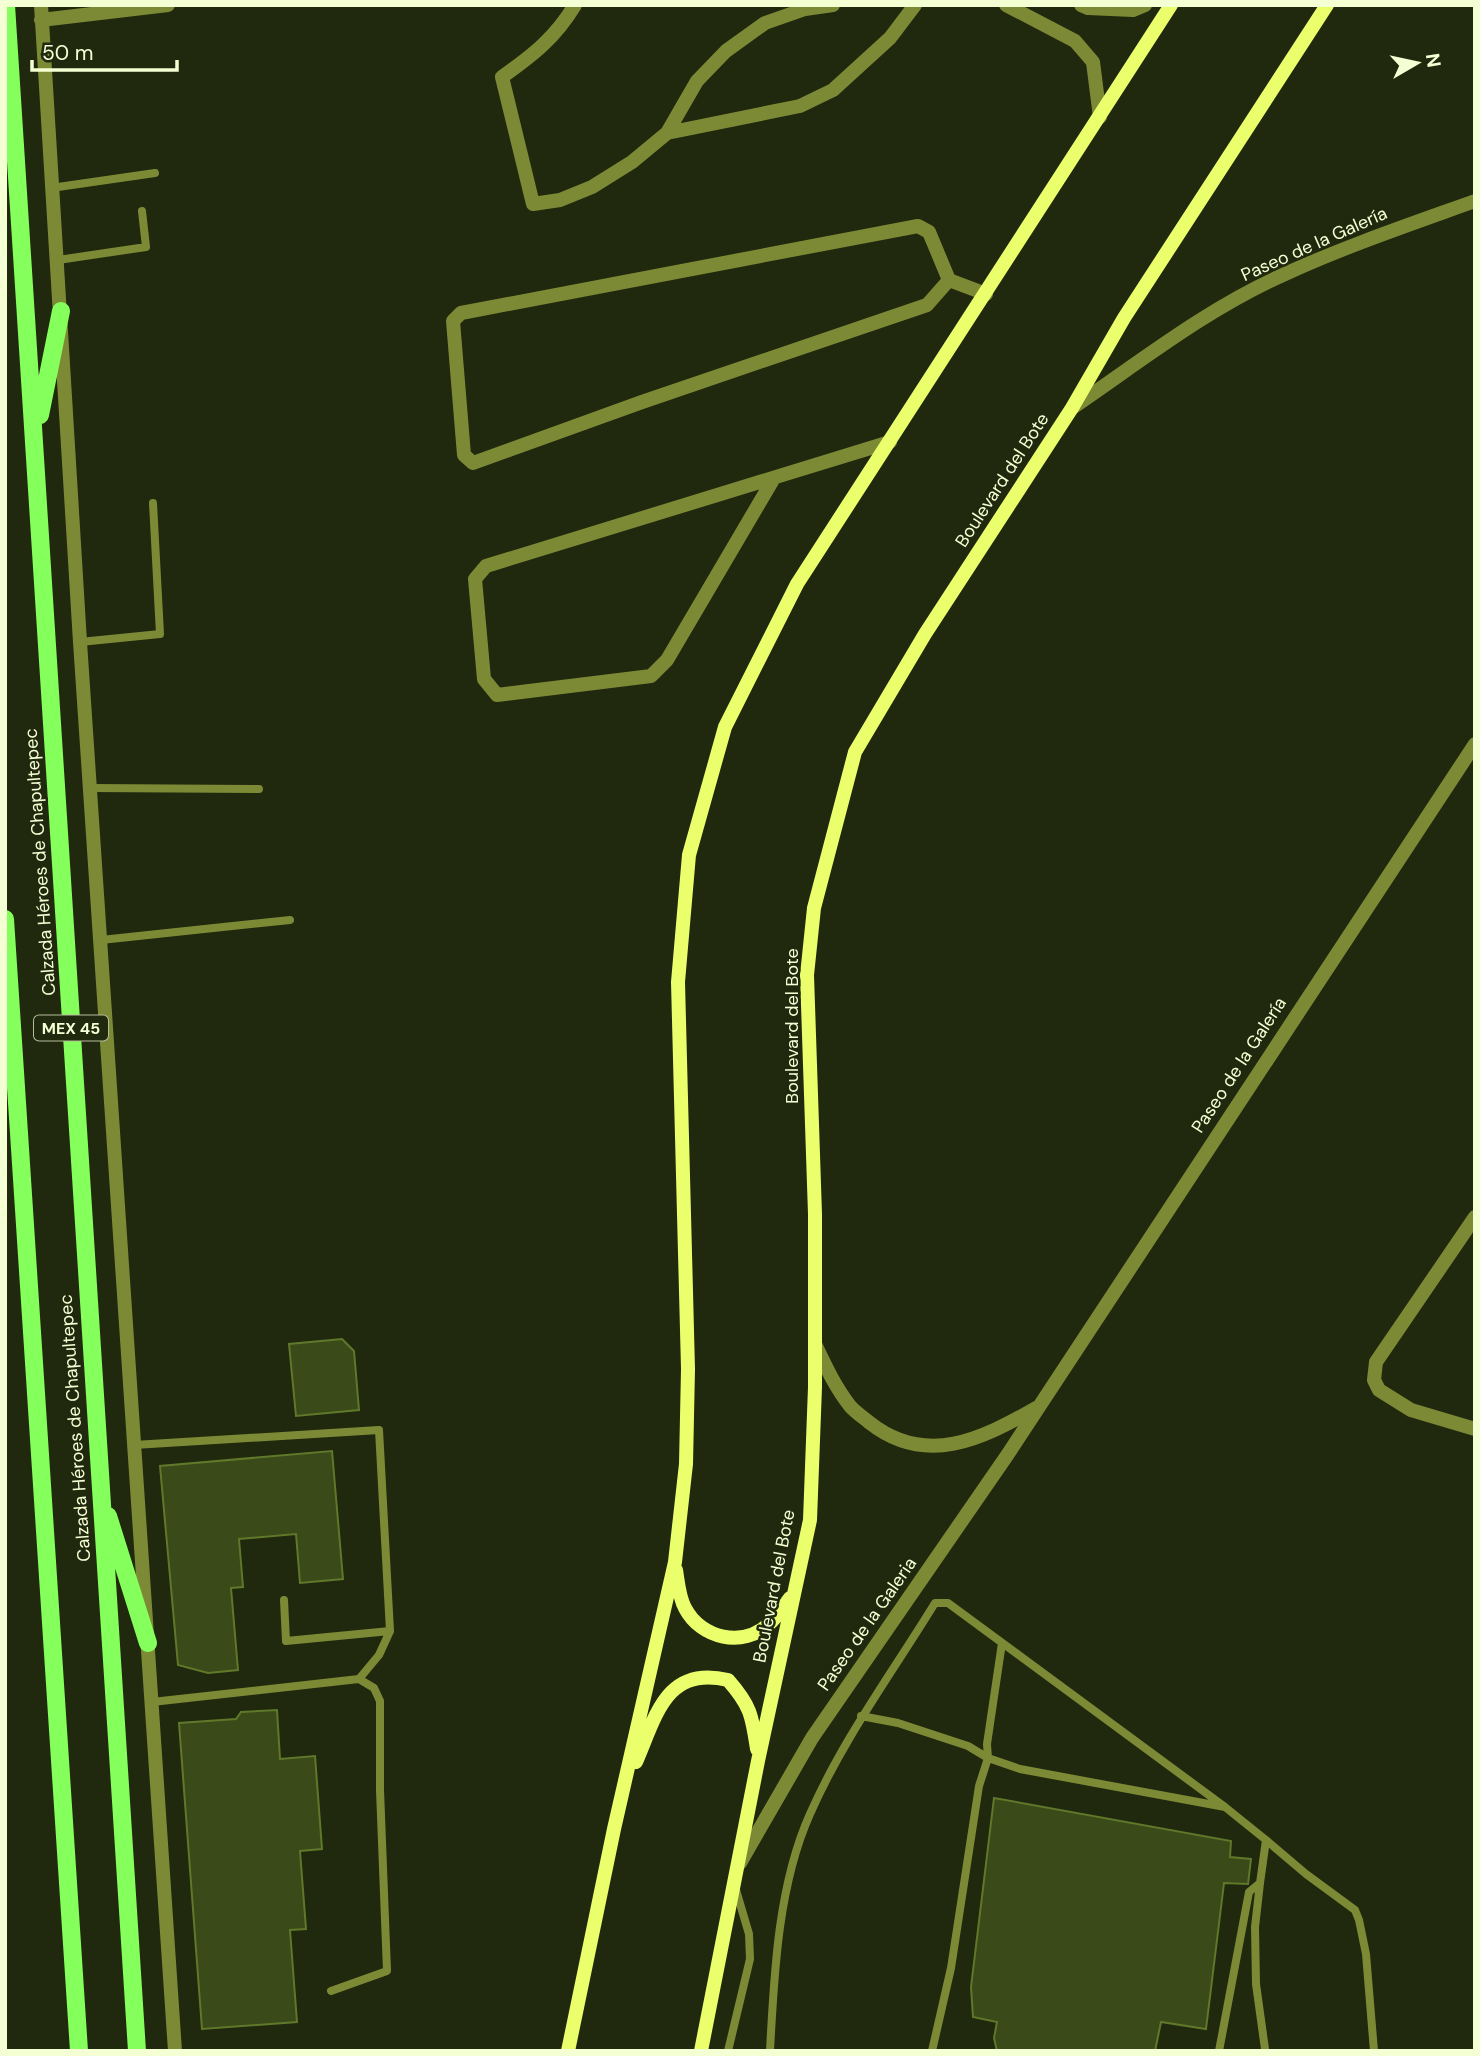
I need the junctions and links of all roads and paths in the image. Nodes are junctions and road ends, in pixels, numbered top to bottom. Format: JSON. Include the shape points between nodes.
{"nodes":[{"id":1,"x":6,"y":5,"type":"edge"},
{"id":2,"x":168,"y":5,"type":"edge"},
{"id":3,"x":575,"y":5,"type":"edge"},
{"id":4,"x":833,"y":5,"type":"edge"},
{"id":5,"x":915,"y":5,"type":"edge"},
{"id":6,"x":1006,"y":5,"type":"edge"},
{"id":7,"x":1081,"y":5,"type":"edge"},
{"id":8,"x":1145,"y":5,"type":"edge"},
{"id":9,"x":1171,"y":5,"type":"edge"},
{"id":10,"x":1327,"y":5,"type":"edge"},
{"id":11,"x":802,"y":7,"type":"edge"},
{"id":12,"x":41,"y":12,"type":"edge"},
{"id":13,"x":1100,"y":117,"type":"junction"},
{"id":14,"x":667,"y":133,"type":"junction"},
{"id":15,"x":155,"y":173,"type":"dead end"},
{"id":16,"x":51,"y":188,"type":"junction"},
{"id":17,"x":1475,"y":201,"type":"edge"},
{"id":18,"x":142,"y":211,"type":"dead end"},
{"id":19,"x":58,"y":260,"type":"junction"},
{"id":20,"x":949,"y":280,"type":"junction"},
{"id":21,"x":986,"y":294,"type":"junction"},
{"id":22,"x":61,"y":311,"type":"junction"},
{"id":23,"x":1072,"y":408,"type":"junction"},
{"id":24,"x":35,"y":439,"type":"junction"},
{"id":25,"x":890,"y":443,"type":"junction"},
{"id":26,"x":774,"y":478,"type":"junction"},
{"id":27,"x":153,"y":503,"type":"dead end"},
{"id":28,"x":80,"y":642,"type":"junction"},
{"id":29,"x":1475,"y":744,"type":"edge"},
{"id":30,"x":90,"y":788,"type":"junction"},
{"id":31,"x":259,"y":789,"type":"dead end"},
{"id":32,"x":5,"y":919,"type":"edge"},
{"id":33,"x":290,"y":920,"type":"dead end"},
{"id":34,"x":100,"y":940,"type":"junction"},
{"id":35,"x":1475,"y":1217,"type":"edge"},
{"id":36,"x":815,"y":1344,"type":"junction"},
{"id":37,"x":1037,"y":1408,"type":"junction"},
{"id":38,"x":1475,"y":1429,"type":"edge"},
{"id":39,"x":134,"y":1445,"type":"junction"},
{"id":40,"x":100,"y":1489,"type":"junction"},
{"id":41,"x":675,"y":1562,"type":"junction"},
{"id":42,"x":792,"y":1596,"type":"junction"},
{"id":43,"x":284,"y":1600,"type":"dead end"},
{"id":44,"x":390,"y":1631,"type":"junction"},
{"id":45,"x":148,"y":1643,"type":"junction"},
{"id":46,"x":1002,"y":1643,"type":"junction"},
{"id":47,"x":359,"y":1679,"type":"junction"},
{"id":48,"x":152,"y":1702,"type":"junction"},
{"id":49,"x":861,"y":1716,"type":"junction"},
{"id":50,"x":988,"y":1758,"type":"junction"},
{"id":51,"x":758,"y":1761,"type":"junction"},
{"id":52,"x":623,"y":1793,"type":"junction"},
{"id":53,"x":1225,"y":1807,"type":"junction"},
{"id":54,"x":1266,"y":1840,"type":"junction"},
{"id":55,"x":737,"y":1867,"type":"junction"},
{"id":56,"x":1260,"y":1883,"type":"junction"},
{"id":57,"x":734,"y":1884,"type":"junction"},
{"id":58,"x":331,"y":1991,"type":"dead end"},
{"id":59,"x":1263,"y":2050,"type":"edge"},
{"id":60,"x":79,"y":2051,"type":"edge"},
{"id":61,"x":137,"y":2051,"type":"edge"},
{"id":62,"x":175,"y":2051,"type":"edge"},
{"id":63,"x":568,"y":2051,"type":"edge"},
{"id":64,"x":701,"y":2051,"type":"edge"},
{"id":65,"x":728,"y":2051,"type":"edge"},
{"id":66,"x":770,"y":2051,"type":"edge"},
{"id":67,"x":932,"y":2051,"type":"edge"},
{"id":68,"x":1219,"y":2051,"type":"edge"},
{"id":69,"x":1374,"y":2051,"type":"edge"}],
"edges":[{"from":1,"to":24,"type":"main road","name":"Calzada Héroes de Chapultepec","number":"MEX 45"},
{"from":2,"to":12,"type":"street"},
{"from":3,"to":14,"type":"street","via":[[540,50],[502,77],[533,204],[560,200],[592,187]]},
{"from":4,"to":11,"type":"street"},
{"from":5,"to":14,"type":"street","via":[[890,38],[833,90],[800,106]]},
{"from":6,"to":13,"type":"street","via":[[1075,41],[1093,62]]},
{"from":7,"to":8,"type":"street","via":[[1133,10]]},
{"from":9,"to":13,"type":"main road"},
{"from":10,"to":23,"type":"main road","name":"Boulevard del Bote","via":[[1124,318]]},
{"from":11,"to":14,"type":"street","via":[[765,23],[726,51],[697,81]]},
{"from":12,"to":16,"type":"street"},
{"from":13,"to":21,"type":"main road"},
{"from":15,"to":16,"type":"lane"},
{"from":16,"to":19,"type":"street"},
{"from":17,"to":23,"type":"street","name":"Paseo de la Galería","via":[[1283,274],[1205,316]]},
{"from":18,"to":19,"type":"lane","via":[[146,247]]},
{"from":19,"to":22,"type":"street"},
{"from":20,"to":20,"type":"street","via":[[929,232],[918,226],[461,313],[453,321],[464,455],[473,463],[927,305]]},
{"from":20,"to":21,"type":"street"},
{"from":21,"to":25,"type":"main road"},
{"from":22,"to":24,"type":"main road"},
{"from":22,"to":28,"type":"street"},
{"from":23,"to":36,"type":"main road","name":"Boulevard del Bote","via":[[925,634],[855,752],[814,908],[807,975]]},
{"from":24,"to":40,"type":"main road","name":"Calzada Héroes de Chapultepec","number":"MEX 45"},
{"from":25,"to":26,"type":"street"},
{"from":25,"to":41,"type":"main road","via":[[797,584],[725,727],[689,855],[678,982],[688,1369]]},
{"from":26,"to":26,"type":"street","via":[[486,566],[475,579],[484,679],[497,695],[651,676],[667,660]]},
{"from":27,"to":28,"type":"lane","via":[[160,634]]},
{"from":28,"to":30,"type":"street"},
{"from":29,"to":37,"type":"street","name":"Paseo de la Galería"},
{"from":30,"to":31,"type":"lane"},
{"from":30,"to":34,"type":"street"},
{"from":32,"to":60,"type":"main road","name":"Calzada Héroes de Chapultepec","number":"MEX 45"},
{"from":33,"to":34,"type":"lane"},
{"from":34,"to":39,"type":"street"},
{"from":35,"to":38,"type":"street","via":[[1373,1372],[1378,1390],[1411,1410]]},
{"from":36,"to":37,"type":"street","via":[[852,1408],[882,1432],[908,1444],[944,1446],[970,1440]]},
{"from":36,"to":42,"type":"main road","name":"Boulevard del Bote","via":[[810,1520]]},
{"from":37,"to":55,"type":"street","name":"Paseo de la Galeria","via":[[812,1738]]},
{"from":39,"to":44,"type":"lane","via":[[379,1430]]},
{"from":39,"to":45,"type":"street"},
{"from":40,"to":45,"type":"main road"},
{"from":40,"to":61,"type":"main road","name":"Calzada Héroes de Chapultepec","number":"MEX 45"},
{"from":41,"to":42,"type":"main road","via":[[685,1609],[697,1625],[719,1637],[750,1635],[768,1625]]},
{"from":41,"to":52,"type":"main road"},
{"from":42,"to":51,"type":"main road","name":"Boulevard del Bote"},
{"from":43,"to":44,"type":"lane","via":[[286,1641]]},
{"from":44,"to":47,"type":"lane","via":[[379,1656]]},
{"from":45,"to":48,"type":"street"},
{"from":46,"to":49,"type":"lane","via":[[948,1602],[935,1603]]},
{"from":46,"to":50,"type":"lane"},
{"from":46,"to":53,"type":"lane"},
{"from":47,"to":48,"type":"lane"},
{"from":47,"to":58,"type":"lane","via":[[374,1688],[380,1701],[387,1971]]},
{"from":48,"to":62,"type":"street"},
{"from":49,"to":50,"type":"lane","via":[[968,1746]]},
{"from":49,"to":66,"type":"lane","via":[[809,1815],[799,1846],[784,1905]]},
{"from":50,"to":53,"type":"lane","via":[[1020,1769]]},
{"from":50,"to":67,"type":"lane","via":[[979,1786],[951,1968]]},
{"from":51,"to":52,"type":"main road","via":[[746,1700],[728,1680],[699,1676],[680,1684],[664,1699]]},
{"from":51,"to":55,"type":"main road","name":"Boulevard del Bote"},
{"from":52,"to":63,"type":"main road"},
{"from":53,"to":54,"type":"lane"},
{"from":54,"to":56,"type":"lane"},
{"from":54,"to":69,"type":"lane","via":[[1355,1910],[1366,1954]]},
{"from":55,"to":57,"type":"main road","name":"Boulevard del Bote"},
{"from":56,"to":59,"type":"lane","via":[[1255,1927]]},
{"from":56,"to":68,"type":"lane","via":[[1248,1892]]},
{"from":57,"to":64,"type":"main road","name":"Boulevard del Bote"},
{"from":57,"to":65,"type":"lane","via":[[749,1934],[750,1959]]}]}
